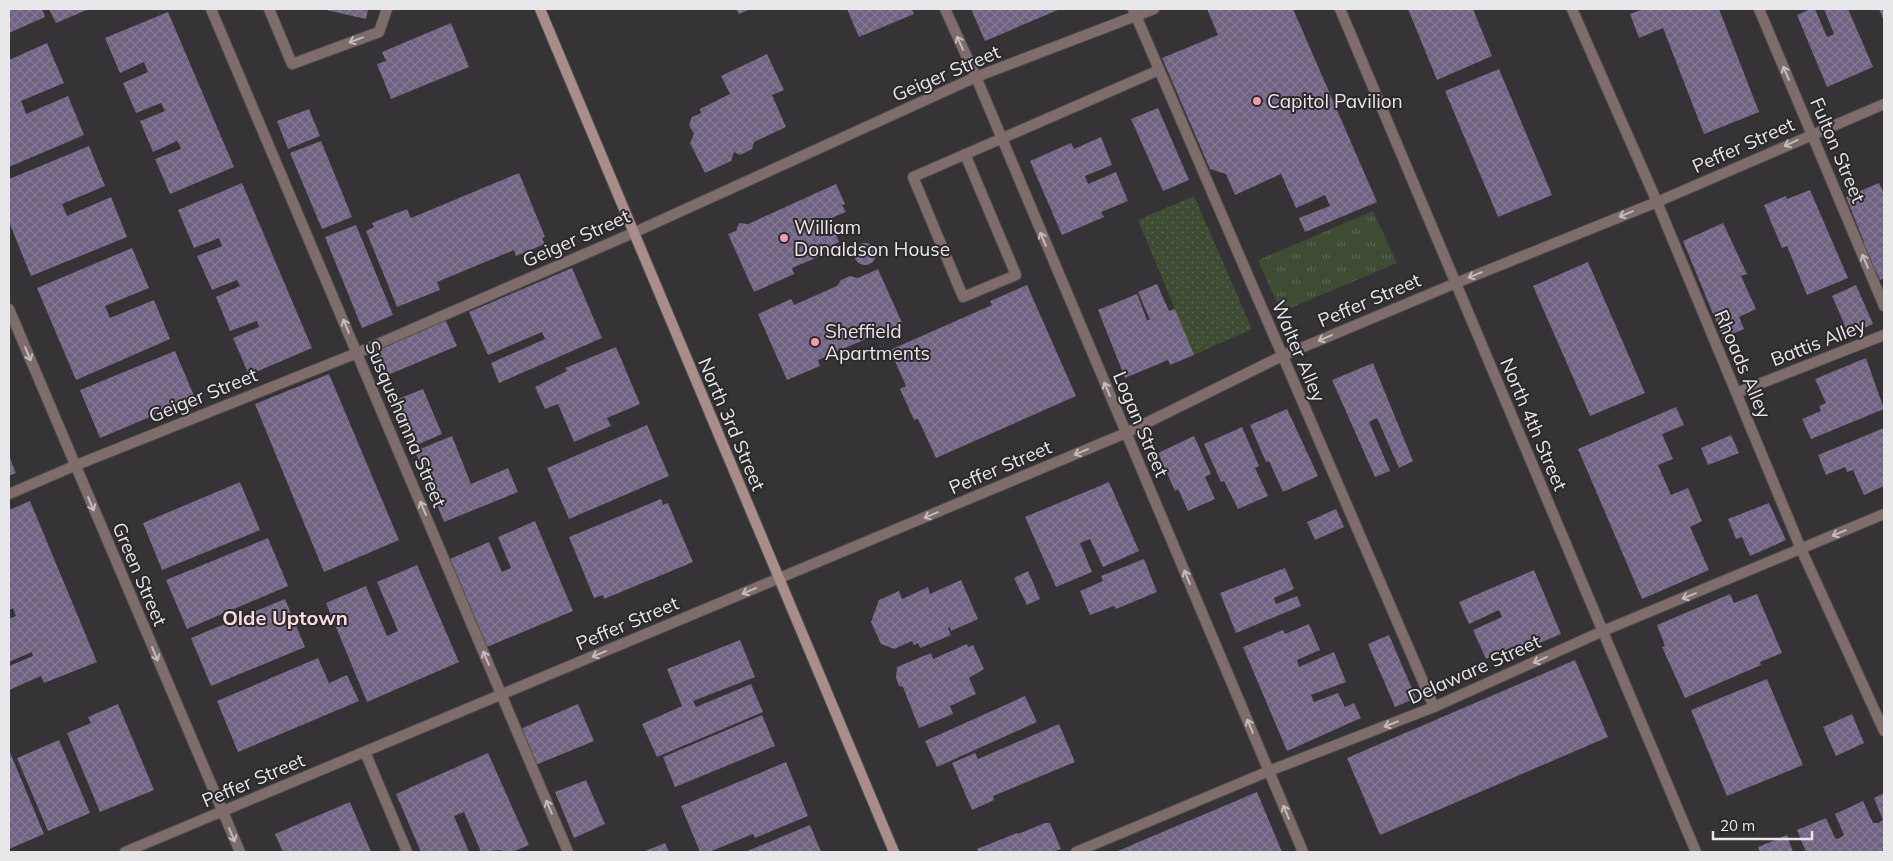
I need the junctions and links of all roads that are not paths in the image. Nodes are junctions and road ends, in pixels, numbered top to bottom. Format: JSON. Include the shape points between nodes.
{"nodes":[{"id":1,"x":212,"y":9,"type":"edge"},
{"id":2,"x":269,"y":9,"type":"edge"},
{"id":3,"x":387,"y":9,"type":"edge"},
{"id":4,"x":540,"y":9,"type":"edge"},
{"id":5,"x":945,"y":9,"type":"edge"},
{"id":6,"x":1154,"y":9,"type":"edge"},
{"id":7,"x":1340,"y":9,"type":"edge"},
{"id":8,"x":1572,"y":9,"type":"edge"},
{"id":9,"x":1759,"y":9,"type":"edge"},
{"id":10,"x":1135,"y":13,"type":"edge"},
{"id":11,"x":1159,"y":70,"type":"junction"},
{"id":12,"x":976,"y":77,"type":"junction"},
{"id":13,"x":1884,"y":104,"type":"edge"},
{"id":14,"x":1812,"y":134,"type":"junction"},
{"id":15,"x":1001,"y":139,"type":"junction"},
{"id":16,"x":965,"y":154,"type":"junction"},
{"id":17,"x":1657,"y":202,"type":"junction"},
{"id":18,"x":633,"y":233,"type":"junction"},
{"id":19,"x":1456,"y":282,"type":"junction"},
{"id":20,"x":1884,"y":306,"type":"edge"},
{"id":21,"x":9,"y":310,"type":"edge"},
{"id":22,"x":1884,"y":335,"type":"edge"},
{"id":23,"x":357,"y":353,"type":"junction"},
{"id":24,"x":1282,"y":356,"type":"junction"},
{"id":25,"x":1736,"y":393,"type":"junction"},
{"id":26,"x":1126,"y":433,"type":"junction"},
{"id":27,"x":74,"y":466,"type":"junction"},
{"id":28,"x":9,"y":494,"type":"edge"},
{"id":29,"x":1884,"y":514,"type":"edge"},
{"id":30,"x":1801,"y":549,"type":"junction"},
{"id":31,"x":778,"y":579,"type":"junction"},
{"id":32,"x":1603,"y":631,"type":"junction"},
{"id":33,"x":501,"y":695,"type":"junction"},
{"id":34,"x":1434,"y":707,"type":"junction"},
{"id":35,"x":1884,"y":731,"type":"edge"},
{"id":36,"x":365,"y":752,"type":"junction"},
{"id":37,"x":1269,"y":771,"type":"junction"},
{"id":38,"x":222,"y":812,"type":"junction"},
{"id":39,"x":126,"y":852,"type":"edge"},
{"id":40,"x":240,"y":852,"type":"edge"},
{"id":41,"x":407,"y":852,"type":"edge"},
{"id":42,"x":568,"y":852,"type":"edge"},
{"id":43,"x":894,"y":852,"type":"edge"},
{"id":44,"x":1076,"y":852,"type":"edge"},
{"id":45,"x":1303,"y":852,"type":"edge"},
{"id":46,"x":1696,"y":852,"type":"edge"}],
"edges":[{"from":23,"to":1,"type":"street","name":"Susquehanna Street","one_way":true},
{"from":3,"to":2,"type":"street","one_way":true,"via":[[379,32],[292,64]]},
{"from":4,"to":18,"type":"main road","name":"North 3rd Street"},
{"from":12,"to":5,"type":"street","name":"Logan Street","one_way":true},
{"from":6,"to":10,"type":"street","name":"Geiger Street"},
{"from":7,"to":19,"type":"street","name":"North 4th Street"},
{"from":8,"to":17,"type":"street","name":"Rhoads Alley"},
{"from":14,"to":9,"type":"street","name":"Fulton Street","one_way":true},
{"from":10,"to":11,"type":"street","name":"Walter Alley"},
{"from":10,"to":12,"type":"street","name":"Geiger Street"},
{"from":11,"to":15,"type":"street"},
{"from":11,"to":24,"type":"street","name":"Walter Alley"},
{"from":12,"to":15,"type":"street","name":"Logan Street"},
{"from":12,"to":18,"type":"street","name":"Geiger Street"},
{"from":13,"to":14,"type":"street","name":"Peffer Street"},
{"from":14,"to":17,"type":"street","name":"Peffer Street","one_way":true},
{"from":20,"to":14,"type":"street","name":"Fulton Street","one_way":true},
{"from":15,"to":16,"type":"street"},
{"from":26,"to":15,"type":"street","name":"Logan Street","one_way":true},
{"from":16,"to":16,"type":"street","via":[[913,177],[964,297],[1016,275]]},
{"from":17,"to":19,"type":"street","name":"Peffer Street","one_way":true},
{"from":17,"to":25,"type":"street","name":"Rhoads Alley"},
{"from":18,"to":23,"type":"street","name":"Geiger Street"},
{"from":18,"to":31,"type":"main road","name":"North 3rd Street"},
{"from":19,"to":24,"type":"street","name":"Peffer Street","one_way":true},
{"from":19,"to":32,"type":"street","name":"North 4th Street"},
{"from":21,"to":27,"type":"street","name":"Green Street","one_way":true},
{"from":22,"to":25,"type":"street","name":"Battis Alley"},
{"from":23,"to":27,"type":"street","name":"Geiger Street"},
{"from":33,"to":23,"type":"street","name":"Susquehanna Street","one_way":true},
{"from":24,"to":26,"type":"street","name":"Peffer Street"},
{"from":24,"to":34,"type":"street","name":"Walter Alley"},
{"from":25,"to":30,"type":"street","name":"Rhoads Alley"},
{"from":26,"to":31,"type":"street","name":"Peffer Street","one_way":true},
{"from":37,"to":26,"type":"street","name":"Logan Street","one_way":true},
{"from":27,"to":28,"type":"street","name":"Geiger Street"},
{"from":27,"to":38,"type":"street","name":"Green Street","one_way":true},
{"from":29,"to":30,"type":"street","name":"Delaware Street","one_way":true},
{"from":30,"to":32,"type":"street","name":"Delaware Street","one_way":true},
{"from":30,"to":35,"type":"street","name":"Rhoads Alley"},
{"from":31,"to":33,"type":"street","name":"Peffer Street","one_way":true},
{"from":31,"to":43,"type":"main road","name":"North 3rd Street"},
{"from":32,"to":34,"type":"street","name":"Delaware Street","one_way":true},
{"from":32,"to":46,"type":"street","name":"North 4th Street"},
{"from":33,"to":36,"type":"street","name":"Peffer Street"},
{"from":42,"to":33,"type":"street","name":"Susquehanna Street","one_way":true},
{"from":34,"to":37,"type":"street","name":"Delaware Street","one_way":true},
{"from":36,"to":38,"type":"street","name":"Peffer Street"},
{"from":36,"to":41,"type":"street"},
{"from":37,"to":44,"type":"street","name":"Delaware Street"},
{"from":45,"to":37,"type":"street","name":"Logan Street","one_way":true},
{"from":38,"to":39,"type":"street","name":"Peffer Street"},
{"from":38,"to":40,"type":"street","name":"Green Street","one_way":true}]}
